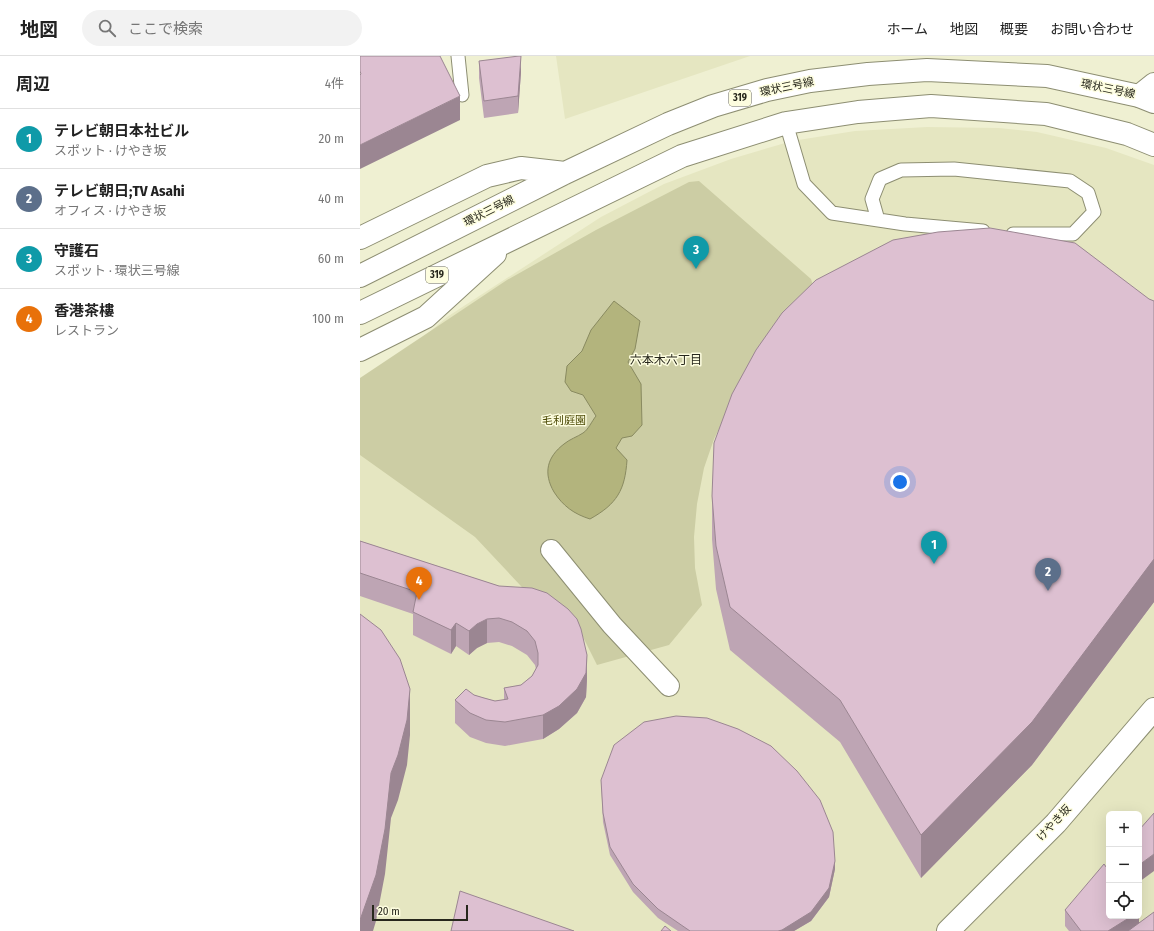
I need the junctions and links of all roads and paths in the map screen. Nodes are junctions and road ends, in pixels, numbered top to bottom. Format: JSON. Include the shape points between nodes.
{"nodes":[{"id":1,"x":458,"y":56,"type":"edge"},
{"id":2,"x":1149,"y":94,"type":"edge"},
{"id":3,"x":462,"y":95,"type":"dead end"},
{"id":4,"x":786,"y":123,"type":"junction"},
{"id":5,"x":1154,"y":145,"type":"edge"},
{"id":6,"x":565,"y":173,"type":"junction"},
{"id":7,"x":878,"y":220,"type":"junction"},
{"id":8,"x":514,"y":237,"type":"junction"},
{"id":9,"x":360,"y":238,"type":"edge"},
{"id":10,"x":360,"y":276,"type":"edge"},
{"id":11,"x":360,"y":313,"type":"edge"},
{"id":12,"x":360,"y":350,"type":"edge"},
{"id":13,"x":551,"y":550,"type":"dead end"},
{"id":14,"x":669,"y":686,"type":"dead end"},
{"id":15,"x":1154,"y":709,"type":"edge"},
{"id":16,"x":948,"y":931,"type":"edge"}],
"edges":[{"from":1,"to":3,"type":"lane"},
{"from":2,"to":6,"type":"main road","name":"環状三号線","number":"319","via":[[1047,76],[927,70],[810,81],[767,90],[706,109],[668,124]]},
{"from":4,"to":5,"type":"main road","number":"319","via":[[858,112],[931,106],[1046,114],[1127,134]]},
{"from":4,"to":7,"type":"lane","via":[[804,184],[832,213]]},
{"from":4,"to":8,"type":"main road","number":"319","via":[[682,156]]},
{"from":6,"to":9,"type":"main road","via":[[521,168],[487,176]]},
{"from":6,"to":10,"type":"main road","name":"環状三号線","number":"319"},
{"from":7,"to":7,"type":"lane","via":[[1026,235],[1073,234],[1094,212],[1088,193],[1070,181],[954,169],[901,170],[880,179],[872,199]]},
{"from":8,"to":11,"type":"main road","number":"319"},
{"from":8,"to":12,"type":"main road","via":[[426,317]]},
{"from":13,"to":14,"type":"street","via":[[612,625]]},
{"from":15,"to":16,"type":"main road","name":"けやき坂","via":[[1056,823]]}]}
